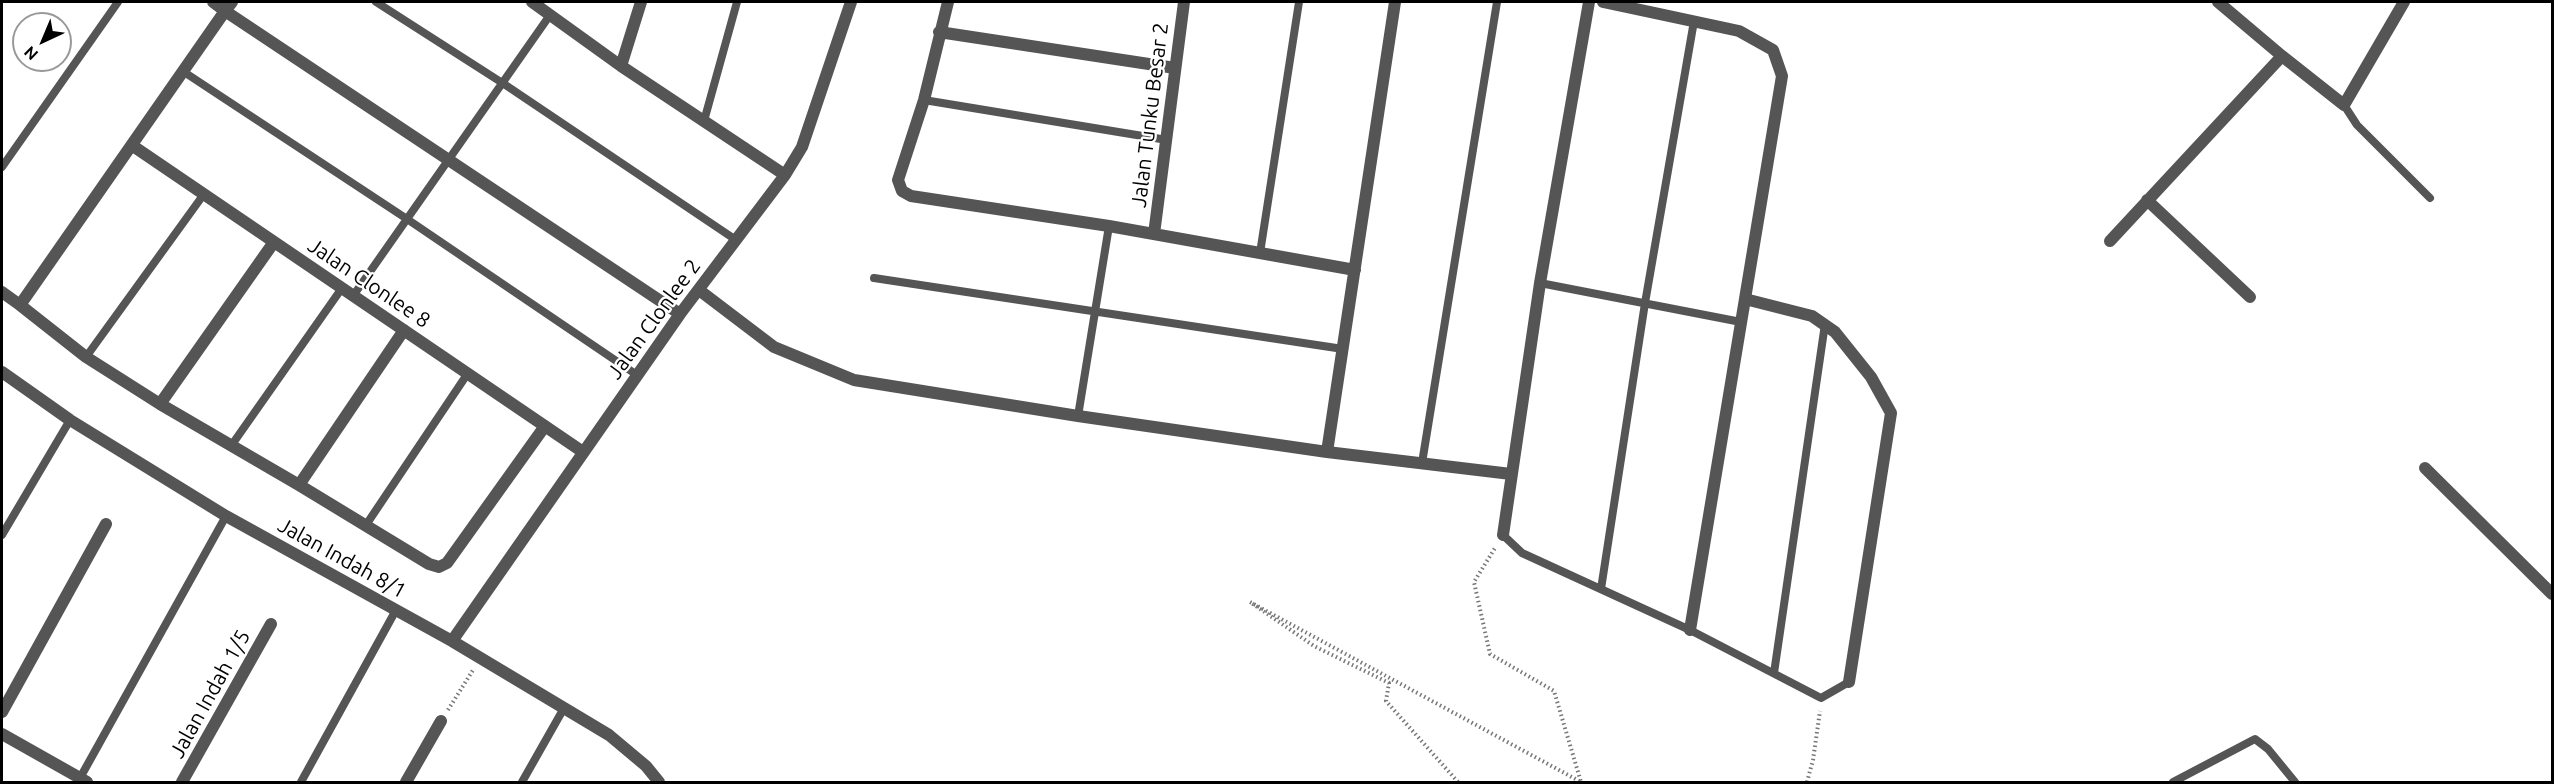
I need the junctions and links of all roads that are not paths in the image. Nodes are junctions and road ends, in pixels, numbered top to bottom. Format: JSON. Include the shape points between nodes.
{"nodes":[{"id":1,"x":118,"y":2,"type":"edge"},
{"id":2,"x":213,"y":2,"type":"edge"},
{"id":3,"x":376,"y":2,"type":"edge"},
{"id":4,"x":531,"y":2,"type":"edge"},
{"id":5,"x":641,"y":2,"type":"edge"},
{"id":6,"x":737,"y":2,"type":"edge"},
{"id":7,"x":851,"y":2,"type":"edge"},
{"id":8,"x":948,"y":2,"type":"edge"},
{"id":9,"x":1184,"y":2,"type":"edge"},
{"id":10,"x":1299,"y":2,"type":"edge"},
{"id":11,"x":1395,"y":2,"type":"edge"},
{"id":12,"x":1497,"y":2,"type":"edge"},
{"id":13,"x":1589,"y":2,"type":"edge"},
{"id":14,"x":1603,"y":2,"type":"edge"},
{"id":15,"x":2218,"y":2,"type":"edge"},
{"id":16,"x":2402,"y":2,"type":"edge"},
{"id":17,"x":229,"y":6,"type":"edge"},
{"id":18,"x":550,"y":15,"type":"junction"},
{"id":19,"x":1694,"y":21,"type":"junction"},
{"id":20,"x":939,"y":32,"type":"junction"},
{"id":21,"x":2282,"y":56,"type":"junction"},
{"id":22,"x":621,"y":66,"type":"junction"},
{"id":23,"x":1176,"y":68,"type":"junction"},
{"id":24,"x":184,"y":72,"type":"junction"},
{"id":25,"x":504,"y":84,"type":"junction"},
{"id":26,"x":924,"y":99,"type":"junction"},
{"id":27,"x":2344,"y":105,"type":"junction"},
{"id":28,"x":704,"y":121,"type":"junction"},
{"id":29,"x":1167,"y":140,"type":"junction"},
{"id":30,"x":133,"y":146,"type":"junction"},
{"id":31,"x":448,"y":158,"type":"junction"},
{"id":32,"x":2,"y":166,"type":"edge"},
{"id":33,"x":785,"y":175,"type":"junction"},
{"id":34,"x":204,"y":194,"type":"junction"},
{"id":35,"x":2430,"y":198,"type":"dead end"},
{"id":36,"x":2147,"y":201,"type":"junction"},
{"id":37,"x":407,"y":219,"type":"junction"},
{"id":38,"x":1109,"y":226,"type":"junction"},
{"id":39,"x":1154,"y":234,"type":"junction"},
{"id":40,"x":736,"y":240,"type":"junction"},
{"id":41,"x":2110,"y":241,"type":"dead end"},
{"id":42,"x":274,"y":242,"type":"junction"},
{"id":43,"x":1260,"y":253,"type":"junction"},
{"id":44,"x":1355,"y":270,"type":"junction"},
{"id":45,"x":874,"y":278,"type":"dead end"},
{"id":46,"x":1540,"y":283,"type":"junction"},
{"id":47,"x":342,"y":288,"type":"junction"},
{"id":48,"x":699,"y":290,"type":"junction"},
{"id":49,"x":2,"y":292,"type":"edge"},
{"id":50,"x":353,"y":296,"type":"junction"},
{"id":51,"x":2250,"y":297,"type":"dead end"},
{"id":52,"x":1745,"y":299,"type":"junction"},
{"id":53,"x":1645,"y":303,"type":"junction"},
{"id":54,"x":20,"y":305,"type":"junction"},
{"id":55,"x":1096,"y":312,"type":"junction"},
{"id":56,"x":680,"y":314,"type":"junction"},
{"id":57,"x":1741,"y":322,"type":"junction"},
{"id":58,"x":1825,"y":324,"type":"junction"},
{"id":59,"x":404,"y":330,"type":"junction"},
{"id":60,"x":1343,"y":349,"type":"junction"},
{"id":61,"x":86,"y":357,"type":"junction"},
{"id":62,"x":2,"y":372,"type":"edge"},
{"id":63,"x":468,"y":373,"type":"junction"},
{"id":64,"x":637,"y":375,"type":"junction"},
{"id":65,"x":160,"y":404,"type":"junction"},
{"id":66,"x":1078,"y":416,"type":"junction"},
{"id":67,"x":70,"y":420,"type":"junction"},
{"id":68,"x":545,"y":426,"type":"junction"},
{"id":69,"x":231,"y":446,"type":"junction"},
{"id":70,"x":583,"y":452,"type":"junction"},
{"id":71,"x":1327,"y":452,"type":"junction"},
{"id":72,"x":1422,"y":463,"type":"junction"},
{"id":73,"x":2425,"y":468,"type":"dead end"},
{"id":74,"x":1511,"y":474,"type":"junction"},
{"id":75,"x":299,"y":484,"type":"junction"},
{"id":76,"x":226,"y":516,"type":"junction"},
{"id":77,"x":106,"y":524,"type":"dead end"},
{"id":78,"x":366,"y":525,"type":"junction"},
{"id":79,"x":2,"y":535,"type":"edge"},
{"id":80,"x":1503,"y":535,"type":"joint"},
{"id":81,"x":1601,"y":589,"type":"junction"},
{"id":82,"x":2553,"y":594,"type":"edge"},
{"id":83,"x":396,"y":610,"type":"junction"},
{"id":84,"x":271,"y":624,"type":"dead end"},
{"id":85,"x":1690,"y":630,"type":"junction"},
{"id":86,"x":452,"y":641,"type":"junction"},
{"id":87,"x":1774,"y":674,"type":"junction"},
{"id":88,"x":1850,"y":682,"type":"joint"},
{"id":89,"x":564,"y":708,"type":"junction"},
{"id":90,"x":2,"y":712,"type":"edge"},
{"id":91,"x":441,"y":721,"type":"road end"},
{"id":92,"x":2,"y":734,"type":"edge"},
{"id":93,"x":83,"y":780,"type":"edge"},
{"id":94,"x":2173,"y":782,"type":"edge"},
{"id":95,"x":182,"y":783,"type":"edge"},
{"id":96,"x":300,"y":783,"type":"edge"},
{"id":97,"x":405,"y":783,"type":"edge"},
{"id":98,"x":522,"y":783,"type":"edge"},
{"id":99,"x":659,"y":783,"type":"edge"},
{"id":100,"x":2295,"y":783,"type":"edge"}],
"edges":[{"from":1,"to":32,"type":"lane"},
{"from":2,"to":17,"type":"street"},
{"from":3,"to":25,"type":"lane"},
{"from":4,"to":18,"type":"street"},
{"from":5,"to":22,"type":"street"},
{"from":6,"to":28,"type":"lane"},
{"from":7,"to":33,"type":"street","name":"Jalan Clonlee 2","via":[[802,147]]},
{"from":8,"to":20,"type":"street"},
{"from":9,"to":23,"type":"street","name":"Jalan Tunku Besar 2"},
{"from":10,"to":43,"type":"lane"},
{"from":11,"to":44,"type":"street"},
{"from":12,"to":72,"type":"lane"},
{"from":13,"to":46,"type":"street"},
{"from":14,"to":19,"type":"street"},
{"from":15,"to":21,"type":"street"},
{"from":16,"to":27,"type":"street"},
{"from":17,"to":24,"type":"street"},
{"from":17,"to":31,"type":"street"},
{"from":18,"to":22,"type":"street"},
{"from":18,"to":25,"type":"lane"},
{"from":19,"to":52,"type":"street","via":[[1740,31],[1773,50],[1782,76]]},
{"from":19,"to":53,"type":"lane"},
{"from":20,"to":23,"type":"street"},
{"from":20,"to":26,"type":"street"},
{"from":21,"to":27,"type":"street"},
{"from":21,"to":36,"type":"street"},
{"from":22,"to":28,"type":"street"},
{"from":23,"to":29,"type":"street","name":"Jalan Tunku Besar 2"},
{"from":24,"to":30,"type":"street"},
{"from":24,"to":37,"type":"lane"},
{"from":25,"to":31,"type":"lane"},
{"from":25,"to":40,"type":"lane"},
{"from":26,"to":29,"type":"lane"},
{"from":26,"to":38,"type":"street","via":[[898,180],[902,191],[911,196]]},
{"from":27,"to":35,"type":"lane","via":[[2357,125]]},
{"from":28,"to":33,"type":"street"},
{"from":29,"to":39,"type":"street","name":"Jalan Tunku Besar 2"},
{"from":30,"to":34,"type":"street","name":"Jalan Clonlee 8"},
{"from":30,"to":54,"type":"street"},
{"from":31,"to":37,"type":"lane"},
{"from":31,"to":56,"type":"street"},
{"from":33,"to":40,"type":"street","name":"Jalan Clonlee 2"},
{"from":34,"to":42,"type":"street","name":"Jalan Clonlee 8"},
{"from":34,"to":61,"type":"lane"},
{"from":36,"to":41,"type":"street"},
{"from":36,"to":51,"type":"street"},
{"from":37,"to":50,"type":"lane"},
{"from":37,"to":64,"type":"lane"},
{"from":38,"to":39,"type":"street"},
{"from":38,"to":55,"type":"lane"},
{"from":39,"to":43,"type":"street"},
{"from":40,"to":48,"type":"street","name":"Jalan Clonlee 2"},
{"from":42,"to":47,"type":"street","name":"Jalan Clonlee 8"},
{"from":42,"to":65,"type":"street"},
{"from":43,"to":44,"type":"street"},
{"from":44,"to":60,"type":"street"},
{"from":45,"to":55,"type":"lane"},
{"from":46,"to":53,"type":"lane"},
{"from":46,"to":74,"type":"street"},
{"from":47,"to":50,"type":"street","name":"Jalan Clonlee 8"},
{"from":47,"to":69,"type":"lane"},
{"from":48,"to":56,"type":"street","name":"Jalan Clonlee 2"},
{"from":48,"to":66,"type":"street","via":[[774,347],[854,380]]},
{"from":49,"to":54,"type":"street"},
{"from":50,"to":59,"type":"street","name":"Jalan Clonlee 8"},
{"from":52,"to":57,"type":"street"},
{"from":52,"to":58,"type":"street","via":[[1812,315]]},
{"from":53,"to":57,"type":"lane"},
{"from":53,"to":81,"type":"lane"},
{"from":54,"to":61,"type":"street"},
{"from":55,"to":60,"type":"lane"},
{"from":55,"to":66,"type":"lane"},
{"from":56,"to":64,"type":"street","name":"Jalan Clonlee 2"},
{"from":57,"to":85,"type":"street"},
{"from":58,"to":87,"type":"lane"},
{"from":58,"to":88,"type":"street","via":[[1871,377],[1891,413]]},
{"from":59,"to":63,"type":"street","name":"Jalan Clonlee 8"},
{"from":59,"to":75,"type":"street"},
{"from":60,"to":71,"type":"street"},
{"from":61,"to":65,"type":"street"},
{"from":62,"to":67,"type":"street","name":"Jalan Indah 8/1"},
{"from":63,"to":68,"type":"street","name":"Jalan Clonlee 8"},
{"from":63,"to":78,"type":"lane"},
{"from":64,"to":70,"type":"street","name":"Jalan Clonlee 2"},
{"from":65,"to":69,"type":"street"},
{"from":66,"to":71,"type":"street"},
{"from":67,"to":76,"type":"street","name":"Jalan Indah 8/1"},
{"from":67,"to":79,"type":"lane"},
{"from":68,"to":70,"type":"street","name":"Jalan Clonlee 8"},
{"from":68,"to":78,"type":"street","via":[[447,563],[439,567],[429,564]]},
{"from":69,"to":75,"type":"street"},
{"from":70,"to":86,"type":"street","name":"Jalan Clonlee 2"},
{"from":71,"to":72,"type":"street"},
{"from":72,"to":74,"type":"street"},
{"from":73,"to":82,"type":"street"},
{"from":74,"to":80,"type":"street"},
{"from":75,"to":78,"type":"street"},
{"from":76,"to":83,"type":"street","name":"Jalan Indah 8/1"},
{"from":76,"to":93,"type":"lane"},
{"from":77,"to":90,"type":"street"},
{"from":80,"to":81,"type":"lane","via":[[1522,553]]},
{"from":81,"to":85,"type":"lane"},
{"from":83,"to":86,"type":"street","name":"Jalan Indah 8/1"},
{"from":83,"to":96,"type":"lane"},
{"from":84,"to":95,"type":"street","name":"Jalan Indah 1/5"},
{"from":85,"to":87,"type":"lane"},
{"from":86,"to":89,"type":"street","name":"Jalan Indah 8/1"},
{"from":87,"to":88,"type":"lane","via":[[1821,698]]},
{"from":89,"to":98,"type":"lane"},
{"from":89,"to":99,"type":"street","name":"Jalan Indah 8/1","via":[[609,735],[646,766]]},
{"from":91,"to":97,"type":"street"},
{"from":92,"to":93,"type":"street"},
{"from":94,"to":100,"type":"lane","via":[[2254,739],[2268,749]]}]}
